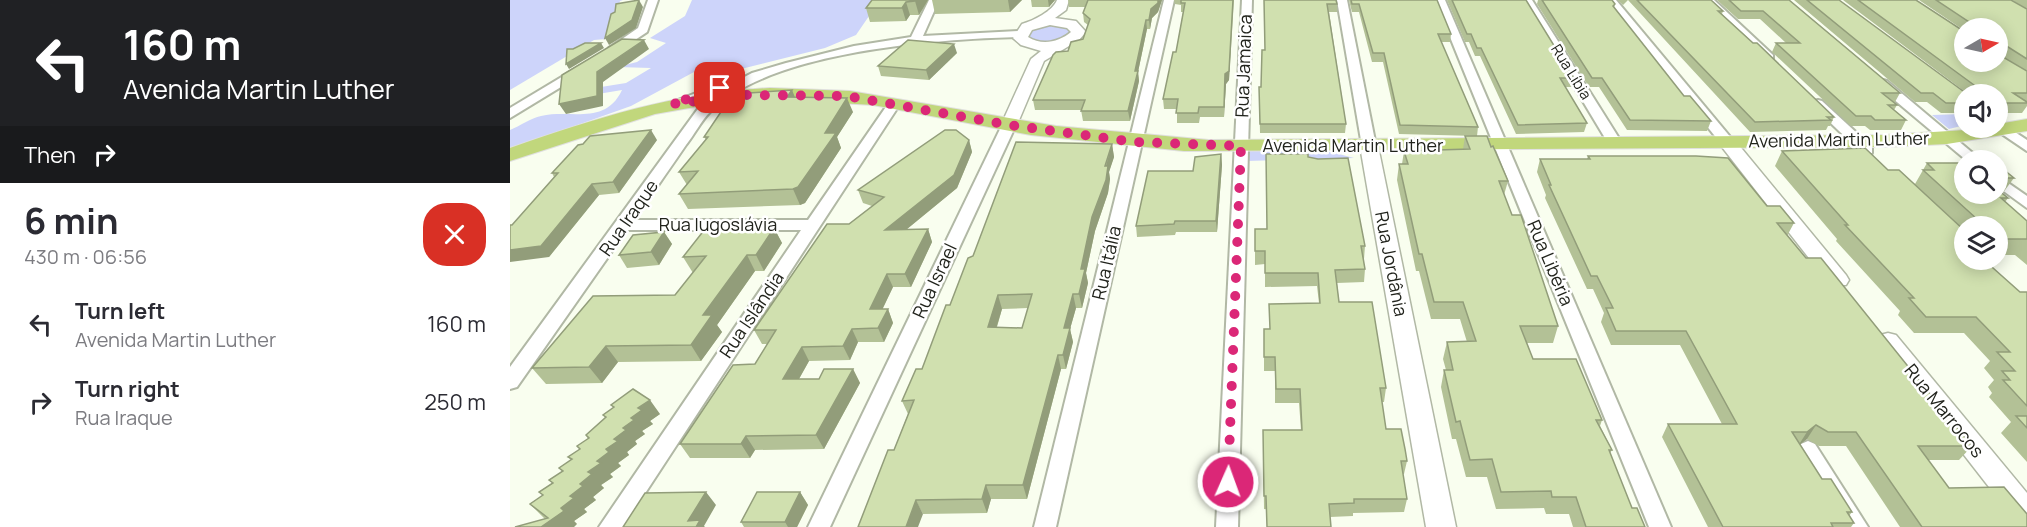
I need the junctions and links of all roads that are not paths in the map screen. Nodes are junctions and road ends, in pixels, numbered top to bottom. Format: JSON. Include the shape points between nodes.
{"nodes":[{"id":1,"x":653,"y":0,"type":"edge"},
{"id":2,"x":934,"y":0,"type":"edge"},
{"id":3,"x":1168,"y":0,"type":"edge"},
{"id":4,"x":1247,"y":0,"type":"edge"},
{"id":5,"x":1342,"y":0,"type":"edge"},
{"id":6,"x":1440,"y":0,"type":"edge"},
{"id":7,"x":1527,"y":0,"type":"edge"},
{"id":8,"x":1611,"y":0,"type":"edge"},
{"id":9,"x":1708,"y":0,"type":"edge"},
{"id":10,"x":1062,"y":3,"type":"edge"},
{"id":11,"x":1037,"y":24,"type":"junction"},
{"id":12,"x":1071,"y":24,"type":"junction"},
{"id":13,"x":1020,"y":34,"type":"junction"},
{"id":14,"x":916,"y":38,"type":"junction"},
{"id":15,"x":1060,"y":44,"type":"junction"},
{"id":16,"x":1778,"y":66,"type":"edge"},
{"id":17,"x":765,"y":74,"type":"junction"},
{"id":18,"x":1874,"y":76,"type":"edge"},
{"id":19,"x":1804,"y":90,"type":"edge"},
{"id":20,"x":718,"y":97,"type":"junction"},
{"id":21,"x":672,"y":104,"type":"junction"},
{"id":22,"x":894,"y":104,"type":"junction"},
{"id":23,"x":510,"y":114,"type":"edge"},
{"id":24,"x":1009,"y":125,"type":"junction"},
{"id":25,"x":2027,"y":125,"type":"edge"},
{"id":26,"x":2008,"y":126,"type":"edge"},
{"id":27,"x":2008,"y":132,"type":"edge"},
{"id":28,"x":1954,"y":137,"type":"edge"},
{"id":29,"x":1947,"y":138,"type":"junction"},
{"id":30,"x":1857,"y":141,"type":"junction"},
{"id":31,"x":1135,"y":142,"type":"junction"},
{"id":32,"x":1727,"y":142,"type":"junction"},
{"id":33,"x":1615,"y":143,"type":"junction"},
{"id":34,"x":1501,"y":145,"type":"junction"},
{"id":35,"x":1241,"y":146,"type":"junction"},
{"id":36,"x":1369,"y":146,"type":"junction"},
{"id":37,"x":2027,"y":147,"type":"edge"},
{"id":38,"x":1962,"y":150,"type":"edge"},
{"id":39,"x":510,"y":155,"type":"edge"},
{"id":40,"x":1880,"y":163,"type":"edge"},
{"id":41,"x":2008,"y":188,"type":"edge"},
{"id":42,"x":2027,"y":203,"type":"edge"},
{"id":43,"x":624,"y":225,"type":"junction"},
{"id":44,"x":813,"y":225,"type":"junction"},
{"id":45,"x":1850,"y":295,"type":"edge"},
{"id":46,"x":1872,"y":322,"type":"edge"},
{"id":47,"x":510,"y":382,"type":"edge"},
{"id":48,"x":1808,"y":450,"type":"dead end"},
{"id":49,"x":2027,"y":514,"type":"edge"},
{"id":50,"x":610,"y":527,"type":"edge"},
{"id":51,"x":819,"y":527,"type":"edge"},
{"id":52,"x":1045,"y":527,"type":"edge"},
{"id":53,"x":1227,"y":527,"type":"edge"},
{"id":54,"x":1441,"y":527,"type":"edge"},
{"id":55,"x":1660,"y":527,"type":"edge"},
{"id":56,"x":1857,"y":527,"type":"edge"}],
"edges":[{"from":1,"to":23,"type":"street","via":[[643,30]]},
{"from":2,"to":14,"type":"street"},
{"from":3,"to":31,"type":"street","name":"Rua Itália"},
{"from":4,"to":35,"type":"street","name":"Rua Jamaica"},
{"from":5,"to":36,"type":"street","name":"Rua Jordânia"},
{"from":6,"to":34,"type":"street","name":"Rua Libéria"},
{"from":7,"to":33,"type":"street","name":"Rua Líbia"},
{"from":8,"to":32,"type":"street"},
{"from":9,"to":16,"type":"street"},
{"from":10,"to":11,"type":"street"},
{"from":10,"to":12,"type":"street"},
{"from":11,"to":12,"type":"street"},
{"from":11,"to":13,"type":"street"},
{"from":12,"to":15,"type":"street","name":"Rua Israel","via":[[1078,29],[1077,35]]},
{"from":13,"to":14,"type":"street","name":"Rua Iraque"},
{"from":13,"to":15,"type":"street","via":[[1028,44]]},
{"from":14,"to":17,"type":"street","name":"Rua Iraque","via":[[856,47]]},
{"from":15,"to":24,"type":"street","name":"Rua Israel","via":[[1038,59]]},
{"from":17,"to":20,"type":"street","name":"Rua Iraque"},
{"from":17,"to":21,"type":"street","name":"Rua Iraque"},
{"from":18,"to":29,"type":"street"},
{"from":19,"to":30,"type":"street"},
{"from":20,"to":21,"type":"main road","name":"Avenida Martin Luther"},
{"from":20,"to":22,"type":"main road","name":"Avenida Martin Luther","via":[[827,94]]},
{"from":20,"to":43,"type":"street","name":"Rua Iraque","via":[[705,109]]},
{"from":21,"to":39,"type":"main road","name":"Avenida Martin Luther"},
{"from":22,"to":24,"type":"main road","name":"Avenida Martin Luther"},
{"from":22,"to":44,"type":"street","name":"Rua Islândia"},
{"from":24,"to":31,"type":"main road","name":"Avenida Martin Luther"},
{"from":24,"to":51,"type":"street","name":"Rua Israel"},
{"from":25,"to":26,"type":"main road","name":"Avenida Martin Luther"},
{"from":27,"to":37,"type":"street"},
{"from":28,"to":29,"type":"main road","name":"Avenida Martin Luther"},
{"from":29,"to":30,"type":"main road","name":"Avenida Martin Luther"},
{"from":29,"to":38,"type":"street"},
{"from":30,"to":32,"type":"main road","name":"Avenida Martin Luther"},
{"from":30,"to":40,"type":"street"},
{"from":31,"to":35,"type":"main road","name":"Avenida Martin Luther"},
{"from":31,"to":52,"type":"street","name":"Rua Itália"},
{"from":32,"to":33,"type":"main road","name":"Avenida Martin Luther"},
{"from":32,"to":45,"type":"street"},
{"from":33,"to":34,"type":"main road","name":"Avenida Martin Luther"},
{"from":34,"to":36,"type":"main road","name":"Avenida Martin Luther"},
{"from":34,"to":55,"type":"street","name":"Rua Libéria"},
{"from":35,"to":36,"type":"main road","name":"Avenida Martin Luther"},
{"from":35,"to":53,"type":"street","name":"Rua Jamaica"},
{"from":36,"to":54,"type":"street","name":"Rua Jordânia"},
{"from":41,"to":42,"type":"street"},
{"from":43,"to":44,"type":"street","name":"Rua Iugoslávia"},
{"from":43,"to":47,"type":"street","name":"Rua Iraque"},
{"from":44,"to":50,"type":"street","name":"Rua Islândia"},
{"from":46,"to":49,"type":"street","name":"Rua Marrocos"},
{"from":48,"to":56,"type":"street"}]}
